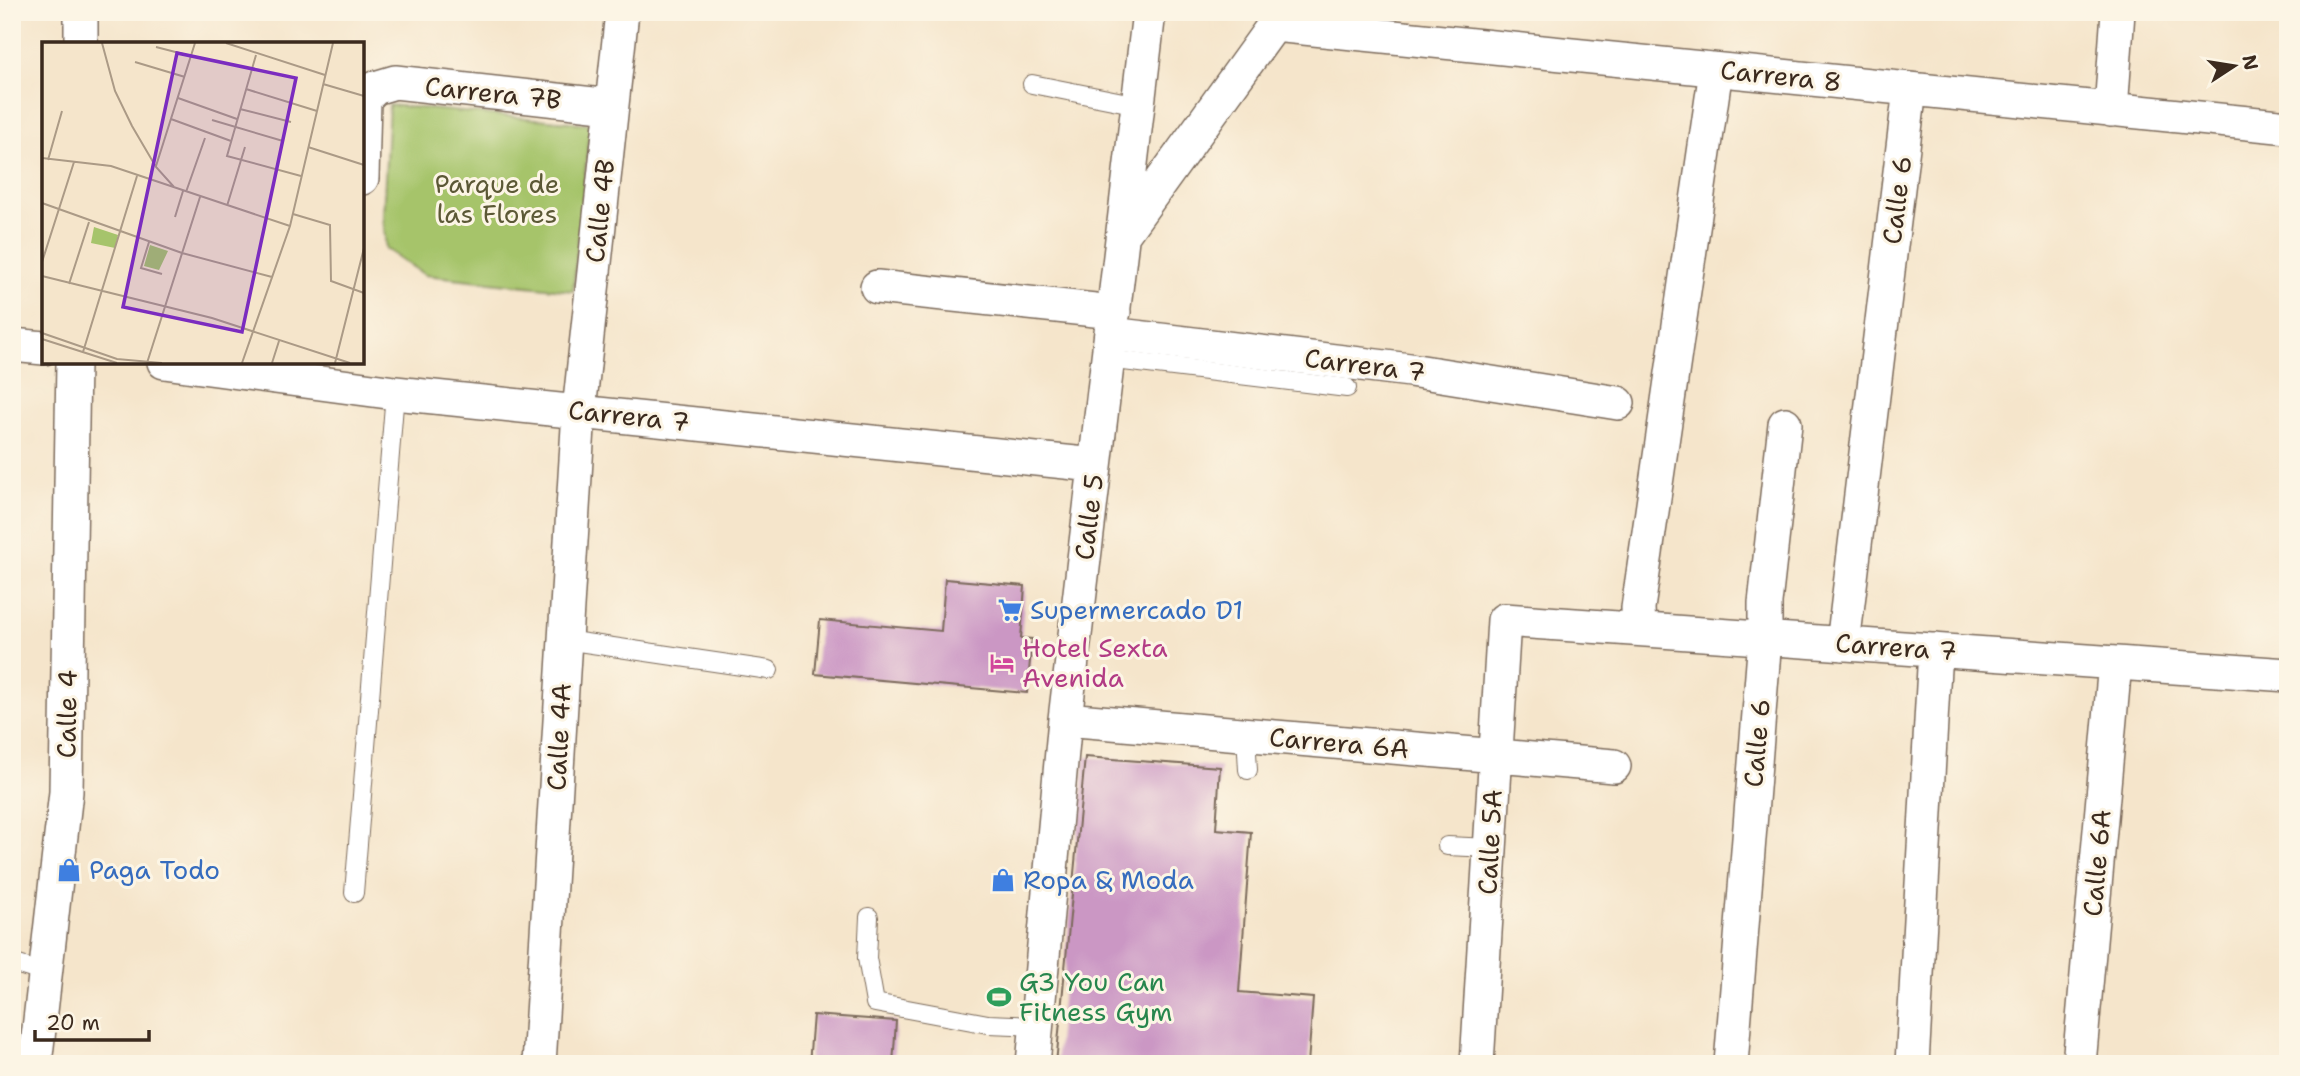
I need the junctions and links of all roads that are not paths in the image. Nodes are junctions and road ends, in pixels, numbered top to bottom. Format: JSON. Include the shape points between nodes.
{"nodes":[{"id":1,"x":81,"y":12,"type":"edge"},
{"id":2,"x":622,"y":12,"type":"edge"},
{"id":3,"x":1149,"y":12,"type":"edge"},
{"id":4,"x":2118,"y":12,"type":"edge"},
{"id":5,"x":1280,"y":19,"type":"edge"},
{"id":6,"x":80,"y":42,"type":"edge"},
{"id":7,"x":1716,"y":70,"type":"junction"},
{"id":8,"x":1032,"y":84,"type":"dead end"},
{"id":9,"x":1910,"y":89,"type":"junction"},
{"id":10,"x":364,"y":99,"type":"edge"},
{"id":11,"x":1138,"y":104,"type":"junction"},
{"id":12,"x":611,"y":106,"type":"junction"},
{"id":13,"x":2111,"y":110,"type":"junction"},
{"id":14,"x":2288,"y":127,"type":"edge"},
{"id":15,"x":1122,"y":235,"type":"junction"},
{"id":16,"x":877,"y":287,"type":"dead end"},
{"id":17,"x":1111,"y":335,"type":"junction"},
{"id":18,"x":12,"y":345,"type":"edge"},
{"id":19,"x":42,"y":348,"type":"edge"},
{"id":20,"x":73,"y":364,"type":"edge"},
{"id":21,"x":179,"y":364,"type":"edge"},
{"id":22,"x":1347,"y":388,"type":"dead end"},
{"id":23,"x":395,"y":393,"type":"junction"},
{"id":24,"x":1618,"y":403,"type":"dead end"},
{"id":25,"x":579,"y":411,"type":"junction"},
{"id":26,"x":1785,"y":424,"type":"dead end"},
{"id":27,"x":1095,"y":465,"type":"junction"},
{"id":28,"x":1504,"y":620,"type":"joint"},
{"id":29,"x":1639,"y":629,"type":"junction"},
{"id":30,"x":1765,"y":638,"type":"junction"},
{"id":31,"x":565,"y":640,"type":"junction"},
{"id":32,"x":1843,"y":643,"type":"junction"},
{"id":33,"x":1935,"y":650,"type":"junction"},
{"id":34,"x":2115,"y":663,"type":"junction"},
{"id":35,"x":769,"y":670,"type":"dead end"},
{"id":36,"x":2288,"y":675,"type":"edge"},
{"id":37,"x":1065,"y":719,"type":"junction"},
{"id":38,"x":1246,"y":735,"type":"junction"},
{"id":39,"x":1495,"y":756,"type":"junction"},
{"id":40,"x":1614,"y":766,"type":"dead end"},
{"id":41,"x":1248,"y":769,"type":"dead end"},
{"id":42,"x":1447,"y":846,"type":"dead end"},
{"id":43,"x":1490,"y":848,"type":"junction"},
{"id":44,"x":354,"y":893,"type":"dead end"},
{"id":45,"x":869,"y":917,"type":"dead end"},
{"id":46,"x":12,"y":963,"type":"edge"},
{"id":47,"x":45,"y":973,"type":"junction"},
{"id":48,"x":1036,"y":1026,"type":"junction"},
{"id":49,"x":35,"y":1064,"type":"edge"},
{"id":50,"x":539,"y":1064,"type":"edge"},
{"id":51,"x":1033,"y":1064,"type":"edge"},
{"id":52,"x":1477,"y":1064,"type":"edge"},
{"id":53,"x":1731,"y":1064,"type":"edge"},
{"id":54,"x":1912,"y":1064,"type":"edge"},
{"id":55,"x":2079,"y":1064,"type":"edge"}],
"edges":[{"from":1,"to":6,"type":"street"},
{"from":2,"to":12,"type":"street","name":"Calle 4B"},
{"from":3,"to":11,"type":"street","name":"Calle 5"},
{"from":4,"to":13,"type":"street"},
{"from":5,"to":7,"type":"street","name":"Carrera 8"},
{"from":5,"to":15,"type":"street"},
{"from":7,"to":9,"type":"street","name":"Carrera 8"},
{"from":7,"to":29,"type":"street","via":[[1638,608]]},
{"from":8,"to":11,"type":"lane"},
{"from":9,"to":13,"type":"street","name":"Carrera 8"},
{"from":9,"to":32,"type":"street","name":"Calle 6"},
{"from":10,"to":12,"type":"street","name":"Carrera 7B","via":[[375,88],[395,82]]},
{"from":11,"to":15,"type":"street","name":"Calle 5"},
{"from":12,"to":25,"type":"street","name":"Calle 4B"},
{"from":13,"to":14,"type":"street","name":"Carrera 8"},
{"from":15,"to":17,"type":"street","name":"Calle 5"},
{"from":16,"to":17,"type":"street","name":"Carrera 7"},
{"from":17,"to":22,"type":"lane"},
{"from":17,"to":24,"type":"street","name":"Carrera 7","via":[[1410,370]]},
{"from":17,"to":27,"type":"street","name":"Calle 5"},
{"from":18,"to":19,"type":"street"},
{"from":20,"to":47,"type":"street","name":"Calle 4","via":[[66,792]]},
{"from":21,"to":23,"type":"street","name":"Carrera 7"},
{"from":23,"to":25,"type":"street","name":"Carrera 7"},
{"from":23,"to":44,"type":"lane"},
{"from":25,"to":27,"type":"street","name":"Carrera 7"},
{"from":25,"to":31,"type":"street","name":"Calle 4A"},
{"from":26,"to":30,"type":"street","name":"Calle 6"},
{"from":27,"to":37,"type":"street","name":"Calle 5"},
{"from":28,"to":29,"type":"street","name":"Carrera 7"},
{"from":28,"to":39,"type":"street","name":"Calle 5A"},
{"from":29,"to":30,"type":"street","name":"Carrera 7"},
{"from":30,"to":32,"type":"street","name":"Carrera 7"},
{"from":30,"to":53,"type":"street","name":"Calle 6"},
{"from":31,"to":35,"type":"lane"},
{"from":31,"to":50,"type":"street","name":"Calle 4A"},
{"from":32,"to":33,"type":"street","name":"Carrera 7"},
{"from":33,"to":34,"type":"street","name":"Carrera 7"},
{"from":33,"to":54,"type":"street"},
{"from":34,"to":36,"type":"street","name":"Carrera 7"},
{"from":34,"to":55,"type":"street","name":"Calle 6A"},
{"from":37,"to":38,"type":"street","name":"Carrera 6A"},
{"from":37,"to":48,"type":"street","name":"Calle 5"},
{"from":38,"to":39,"type":"street","name":"Carrera 6A"},
{"from":38,"to":41,"type":"lane"},
{"from":39,"to":40,"type":"street","name":"Carrera 6A"},
{"from":39,"to":43,"type":"street","name":"Calle 5A"},
{"from":42,"to":43,"type":"lane"},
{"from":43,"to":52,"type":"street","name":"Calle 5A"},
{"from":45,"to":48,"type":"lane","via":[[867,958],[875,1003],[988,1024]]},
{"from":46,"to":47,"type":"lane"},
{"from":47,"to":49,"type":"street","name":"Calle 4"},
{"from":48,"to":51,"type":"street","name":"Calle 5"}]}
